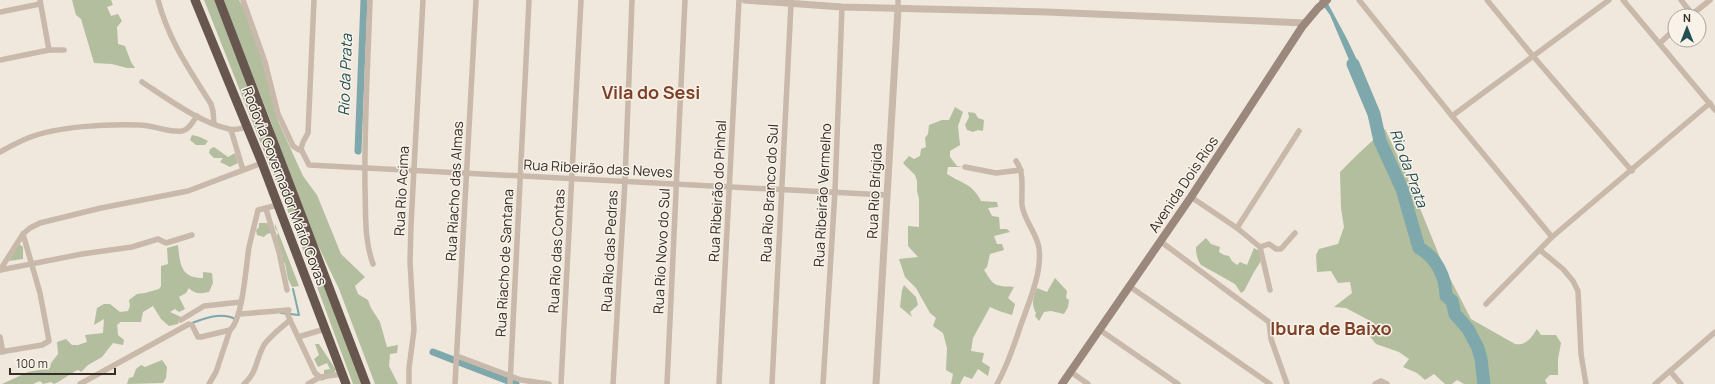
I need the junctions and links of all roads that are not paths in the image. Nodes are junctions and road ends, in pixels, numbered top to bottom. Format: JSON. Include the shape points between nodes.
{"nodes":[{"id":1,"x":158,"y":0,"type":"edge"},
{"id":2,"x":196,"y":0,"type":"edge"},
{"id":3,"x":219,"y":0,"type":"edge"},
{"id":4,"x":243,"y":0,"type":"edge"},
{"id":5,"x":314,"y":0,"type":"edge"},
{"id":6,"x":370,"y":0,"type":"edge"},
{"id":7,"x":423,"y":0,"type":"edge"},
{"id":8,"x":476,"y":0,"type":"edge"},
{"id":9,"x":529,"y":0,"type":"edge"},
{"id":10,"x":581,"y":0,"type":"edge"},
{"id":11,"x":632,"y":0,"type":"edge"},
{"id":12,"x":685,"y":0,"type":"edge"},
{"id":13,"x":739,"y":0,"type":"edge"},
{"id":14,"x":745,"y":0,"type":"edge"},
{"id":15,"x":898,"y":0,"type":"edge"},
{"id":16,"x":1359,"y":0,"type":"edge"},
{"id":17,"x":1487,"y":0,"type":"edge"},
{"id":18,"x":1609,"y":0,"type":"edge"},
{"id":19,"x":1623,"y":0,"type":"edge"},
{"id":20,"x":1710,"y":0,"type":"edge"},
{"id":21,"x":40,"y":2,"type":"edge"},
{"id":22,"x":1324,"y":2,"type":"edge"},
{"id":23,"x":792,"y":4,"type":"junction"},
{"id":24,"x":842,"y":7,"type":"junction"},
{"id":25,"x":1700,"y":8,"type":"edge"},
{"id":26,"x":898,"y":9,"type":"junction"},
{"id":27,"x":0,"y":12,"type":"edge"},
{"id":28,"x":1305,"y":23,"type":"junction"},
{"id":29,"x":1667,"y":36,"type":"edge"},
{"id":30,"x":1660,"y":43,"type":"junction"},
{"id":31,"x":49,"y":50,"type":"junction"},
{"id":32,"x":64,"y":50,"type":"dead end"},
{"id":33,"x":1533,"y":56,"type":"junction"},
{"id":34,"x":0,"y":60,"type":"edge"},
{"id":35,"x":142,"y":82,"type":"dead end"},
{"id":36,"x":1710,"y":103,"type":"junction"},
{"id":37,"x":1715,"y":110,"type":"edge"},
{"id":38,"x":196,"y":116,"type":"junction"},
{"id":39,"x":1452,"y":116,"type":"junction"},
{"id":40,"x":214,"y":124,"type":"junction"},
{"id":41,"x":247,"y":127,"type":"junction"},
{"id":42,"x":231,"y":130,"type":"junction"},
{"id":43,"x":1299,"y":131,"type":"dead end"},
{"id":44,"x":302,"y":149,"type":"junction"},
{"id":45,"x":0,"y":152,"type":"edge"},
{"id":46,"x":1016,"y":161,"type":"dead end"},
{"id":47,"x":262,"y":163,"type":"junction"},
{"id":48,"x":966,"y":167,"type":"dead end"},
{"id":49,"x":365,"y":168,"type":"junction"},
{"id":50,"x":243,"y":170,"type":"junction"},
{"id":51,"x":1021,"y":170,"type":"junction"},
{"id":52,"x":414,"y":171,"type":"junction"},
{"id":53,"x":1632,"y":171,"type":"junction"},
{"id":54,"x":467,"y":173,"type":"junction"},
{"id":55,"x":520,"y":175,"type":"junction"},
{"id":56,"x":572,"y":178,"type":"junction"},
{"id":57,"x":625,"y":181,"type":"junction"},
{"id":58,"x":676,"y":184,"type":"junction"},
{"id":59,"x":730,"y":186,"type":"junction"},
{"id":60,"x":781,"y":190,"type":"junction"},
{"id":61,"x":835,"y":191,"type":"junction"},
{"id":62,"x":886,"y":195,"type":"junction"},
{"id":63,"x":1191,"y":198,"type":"junction"},
{"id":64,"x":278,"y":205,"type":"junction"},
{"id":65,"x":266,"y":209,"type":"junction"},
{"id":66,"x":1237,"y":228,"type":"junction"},
{"id":67,"x":1295,"y":233,"type":"dead end"},
{"id":68,"x":23,"y":234,"type":"junction"},
{"id":69,"x":192,"y":235,"type":"dead end"},
{"id":70,"x":1552,"y":237,"type":"junction"},
{"id":71,"x":1160,"y":241,"type":"junction"},
{"id":72,"x":1260,"y":247,"type":"junction"},
{"id":73,"x":1540,"y":250,"type":"junction"},
{"id":74,"x":32,"y":264,"type":"junction"},
{"id":75,"x":373,"y":264,"type":"dead end"},
{"id":76,"x":0,"y":270,"type":"edge"},
{"id":77,"x":1129,"y":286,"type":"junction"},
{"id":78,"x":287,"y":290,"type":"dead end"},
{"id":79,"x":1270,"y":290,"type":"dead end"},
{"id":80,"x":241,"y":302,"type":"junction"},
{"id":81,"x":1486,"y":304,"type":"dead end"},
{"id":82,"x":288,"y":315,"type":"junction"},
{"id":83,"x":237,"y":318,"type":"junction"},
{"id":84,"x":181,"y":320,"type":"dead end"},
{"id":85,"x":325,"y":329,"type":"junction"},
{"id":86,"x":230,"y":330,"type":"junction"},
{"id":87,"x":1100,"y":330,"type":"junction"},
{"id":88,"x":1715,"y":332,"type":"edge"},
{"id":89,"x":0,"y":337,"type":"edge"},
{"id":90,"x":298,"y":337,"type":"junction"},
{"id":91,"x":1,"y":352,"type":"edge"},
{"id":92,"x":456,"y":359,"type":"junction"},
{"id":93,"x":1670,"y":371,"type":"junction"},
{"id":94,"x":1071,"y":372,"type":"junction"},
{"id":95,"x":342,"y":374,"type":"junction"},
{"id":96,"x":320,"y":377,"type":"junction"},
{"id":97,"x":510,"y":377,"type":"junction"},
{"id":98,"x":1378,"y":382,"type":"edge"},
{"id":99,"x":80,"y":384,"type":"edge"},
{"id":100,"x":209,"y":384,"type":"edge"},
{"id":101,"x":244,"y":384,"type":"edge"},
{"id":102,"x":308,"y":384,"type":"edge"},
{"id":103,"x":346,"y":384,"type":"edge"},
{"id":104,"x":366,"y":384,"type":"edge"},
{"id":105,"x":409,"y":384,"type":"edge"},
{"id":106,"x":455,"y":384,"type":"edge"},
{"id":107,"x":510,"y":384,"type":"edge"},
{"id":108,"x":549,"y":384,"type":"edge"},
{"id":109,"x":561,"y":384,"type":"edge"},
{"id":110,"x":613,"y":384,"type":"edge"},
{"id":111,"x":666,"y":384,"type":"edge"},
{"id":112,"x":719,"y":384,"type":"edge"},
{"id":113,"x":772,"y":384,"type":"edge"},
{"id":114,"x":823,"y":384,"type":"edge"},
{"id":115,"x":876,"y":384,"type":"edge"},
{"id":116,"x":997,"y":384,"type":"edge"},
{"id":117,"x":1062,"y":384,"type":"edge"},
{"id":118,"x":1088,"y":384,"type":"edge"},
{"id":119,"x":1178,"y":384,"type":"edge"},
{"id":120,"x":1270,"y":384,"type":"edge"},
{"id":121,"x":1287,"y":384,"type":"edge"},
{"id":122,"x":1387,"y":384,"type":"edge"},
{"id":123,"x":1586,"y":384,"type":"edge"},
{"id":124,"x":1655,"y":384,"type":"edge"},
{"id":125,"x":1682,"y":384,"type":"edge"}],
"edges":[{"from":1,"to":40,"type":"street","via":[[176,49],[211,104]]},
{"from":2,"to":41,"type":"highway","name":"Rodovia Governador Mário Covas"},
{"from":3,"to":104,"type":"highway","name":"Rodovia Governador Mário Covas"},
{"from":4,"to":44,"type":"street","via":[[265,62],[278,114],[293,146]]},
{"from":5,"to":44,"type":"street","via":[[308,133]]},
{"from":6,"to":49,"type":"street"},
{"from":7,"to":52,"type":"street","name":"Rua Rio Acima"},
{"from":8,"to":54,"type":"street","name":"Rua Riacho das Almas"},
{"from":9,"to":55,"type":"street","name":"Rua Riacho de Santana"},
{"from":10,"to":56,"type":"street","name":"Rua Rio das Contas"},
{"from":11,"to":57,"type":"street","name":"Rua Rio das Pedras"},
{"from":12,"to":58,"type":"street","name":"Rua Rio Novo do Sul"},
{"from":13,"to":59,"type":"street","name":"Rua Ribeirão do Pinhal"},
{"from":14,"to":23,"type":"street"},
{"from":15,"to":26,"type":"street","name":"Rua Rio Brígida"},
{"from":16,"to":39,"type":"street"},
{"from":17,"to":33,"type":"street"},
{"from":18,"to":33,"type":"street"},
{"from":19,"to":30,"type":"street"},
{"from":20,"to":25,"type":"street"},
{"from":21,"to":27,"type":"street"},
{"from":21,"to":31,"type":"street"},
{"from":22,"to":28,"type":"main road","name":"Avenida Dois Rios"},
{"from":23,"to":24,"type":"street"},
{"from":23,"to":60,"type":"street","name":"Rua Rio Branco do Sul"},
{"from":24,"to":26,"type":"street"},
{"from":24,"to":61,"type":"street","name":"Rua Ribeirão Vermelho"},
{"from":26,"to":28,"type":"street","via":[[1047,12]]},
{"from":26,"to":62,"type":"street","name":"Rua Rio Brígida"},
{"from":28,"to":63,"type":"main road","name":"Avenida Dois Rios"},
{"from":29,"to":30,"type":"street"},
{"from":30,"to":36,"type":"street"},
{"from":31,"to":32,"type":"street"},
{"from":31,"to":34,"type":"street"},
{"from":33,"to":39,"type":"street"},
{"from":33,"to":53,"type":"street"},
{"from":35,"to":38,"type":"street"},
{"from":36,"to":37,"type":"street"},
{"from":36,"to":53,"type":"street"},
{"from":38,"to":40,"type":"street"},
{"from":38,"to":45,"type":"street","via":[[189,127],[182,131],[144,125],[88,126],[29,138]]},
{"from":39,"to":70,"type":"street"},
{"from":40,"to":42,"type":"street"},
{"from":41,"to":42,"type":"street"},
{"from":41,"to":47,"type":"highway","name":"Rodovia Governador Mário Covas"},
{"from":42,"to":50,"type":"street"},
{"from":43,"to":66,"type":"street"},
{"from":44,"to":49,"type":"street","name":"Rua Ribeirão das Neves","via":[[309,165]]},
{"from":46,"to":51,"type":"street"},
{"from":47,"to":50,"type":"street"},
{"from":47,"to":64,"type":"highway","name":"Rodovia Governador Mário Covas"},
{"from":48,"to":51,"type":"street","via":[[996,173]]},
{"from":49,"to":52,"type":"street","name":"Rua Ribeirão das Neves"},
{"from":49,"to":75,"type":"street","via":[[366,237]]},
{"from":50,"to":68,"type":"street","via":[[188,191],[40,223]]},
{"from":51,"to":116,"type":"street","via":[[1024,212],[1038,242],[1039,258],[1035,282],[1019,333],[1008,364]]},
{"from":52,"to":54,"type":"street","name":"Rua Ribeirão das Neves"},
{"from":52,"to":105,"type":"street","name":"Rua Rio Acima","via":[[410,262],[414,330]]},
{"from":53,"to":70,"type":"street"},
{"from":54,"to":55,"type":"street","name":"Rua Ribeirão das Neves"},
{"from":54,"to":92,"type":"street","name":"Rua Riacho das Almas"},
{"from":55,"to":56,"type":"street","name":"Rua Ribeirão das Neves"},
{"from":55,"to":97,"type":"street","name":"Rua Riacho de Santana"},
{"from":56,"to":57,"type":"street","name":"Rua Ribeirão das Neves"},
{"from":56,"to":109,"type":"street","name":"Rua Rio das Contas"},
{"from":57,"to":58,"type":"street","name":"Rua Ribeirão das Neves"},
{"from":57,"to":110,"type":"street","name":"Rua Rio das Pedras"},
{"from":58,"to":59,"type":"street","name":"Rua Ribeirão das Neves"},
{"from":58,"to":111,"type":"street","name":"Rua Rio Novo do Sul"},
{"from":59,"to":60,"type":"street","name":"Rua Ribeirão das Neves"},
{"from":59,"to":112,"type":"street","name":"Rua Ribeirão do Pinhal"},
{"from":60,"to":61,"type":"street","name":"Rua Ribeirão das Neves"},
{"from":60,"to":113,"type":"street","name":"Rua Rio Branco do Sul"},
{"from":61,"to":62,"type":"street","name":"Rua Ribeirão das Neves"},
{"from":61,"to":114,"type":"street","name":"Rua Ribeirão Vermelho"},
{"from":62,"to":115,"type":"street","name":"Rua Rio Brígida"},
{"from":63,"to":66,"type":"street"},
{"from":63,"to":71,"type":"main road","name":"Avenida Dois Rios"},
{"from":64,"to":65,"type":"street"},
{"from":64,"to":85,"type":"highway","name":"Rodovia Governador Mário Covas"},
{"from":65,"to":78,"type":"street"},
{"from":65,"to":80,"type":"street","via":[[258,210]]},
{"from":66,"to":72,"type":"street"},
{"from":67,"to":72,"type":"street","via":[[1281,249],[1268,244]]},
{"from":68,"to":74,"type":"street"},
{"from":68,"to":76,"type":"street"},
{"from":69,"to":74,"type":"street","via":[[166,243],[158,239],[132,247]]},
{"from":70,"to":73,"type":"street"},
{"from":71,"to":77,"type":"main road","name":"Avenida Dois Rios"},
{"from":71,"to":121,"type":"street","via":[[1270,323],[1271,338]]},
{"from":72,"to":79,"type":"street"},
{"from":73,"to":81,"type":"street"},
{"from":73,"to":123,"type":"street","via":[[1562,269],[1576,286]]},
{"from":74,"to":76,"type":"street"},
{"from":74,"to":91,"type":"street","via":[[49,336],[48,342]]},
{"from":77,"to":87,"type":"main road","name":"Avenida Dois Rios"},
{"from":77,"to":120,"type":"street"},
{"from":80,"to":83,"type":"street"},
{"from":80,"to":84,"type":"street","via":[[204,306]]},
{"from":82,"to":83,"type":"street"},
{"from":82,"to":90,"type":"street"},
{"from":82,"to":101,"type":"street","via":[[265,344],[254,373]]},
{"from":83,"to":86,"type":"street"},
{"from":85,"to":90,"type":"street"},
{"from":85,"to":95,"type":"highway","name":"Rodovia Governador Mário Covas"},
{"from":86,"to":99,"type":"street","via":[[201,338],[189,324]]},
{"from":86,"to":100,"type":"street","via":[[216,372]]},
{"from":87,"to":94,"type":"main road","name":"Avenida Dois Rios"},
{"from":87,"to":119,"type":"street"},
{"from":88,"to":93,"type":"street"},
{"from":89,"to":91,"type":"street"},
{"from":90,"to":96,"type":"street"},
{"from":92,"to":97,"type":"street"},
{"from":92,"to":106,"type":"street","name":"Rua Riacho das Almas"},
{"from":93,"to":124,"type":"street"},
{"from":93,"to":125,"type":"street"},
{"from":94,"to":117,"type":"main road","name":"Avenida Dois Rios"},
{"from":94,"to":118,"type":"street"},
{"from":95,"to":96,"type":"street"},
{"from":95,"to":103,"type":"highway","name":"Rodovia Governador Mário Covas"},
{"from":96,"to":102,"type":"street"},
{"from":97,"to":107,"type":"street","name":"Rua Riacho de Santana"},
{"from":97,"to":108,"type":"street"},
{"from":98,"to":122,"type":"street"}]}
